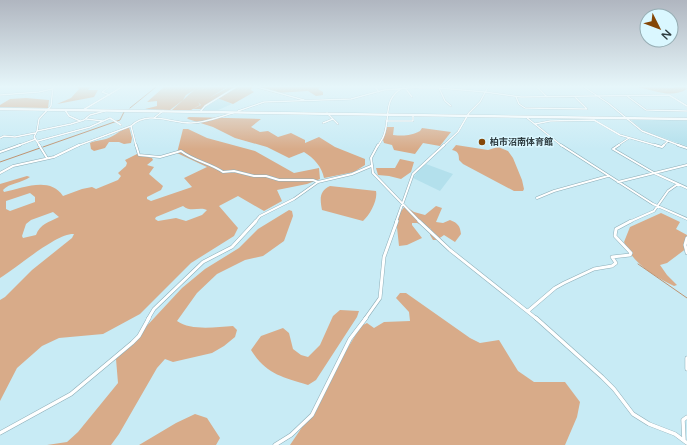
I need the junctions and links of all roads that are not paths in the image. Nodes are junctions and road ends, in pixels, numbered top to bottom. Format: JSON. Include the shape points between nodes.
{"nodes":[{"id":1,"x":0,"y":108,"type":"edge"},
{"id":2,"x":203,"y":108,"type":"edge"},
{"id":3,"x":246,"y":108,"type":"edge"},
{"id":4,"x":389,"y":108,"type":"edge"},
{"id":5,"x":474,"y":108,"type":"edge"},
{"id":6,"x":525,"y":108,"type":"edge"},
{"id":7,"x":586,"y":108,"type":"edge"},
{"id":8,"x":614,"y":108,"type":"edge"},
{"id":9,"x":643,"y":108,"type":"edge"},
{"id":10,"x":49,"y":109,"type":"junction"},
{"id":11,"x":84,"y":109,"type":"junction"},
{"id":12,"x":65,"y":110,"type":"junction"},
{"id":13,"x":108,"y":110,"type":"junction"},
{"id":14,"x":163,"y":111,"type":"junction"},
{"id":15,"x":200,"y":111,"type":"junction"},
{"id":16,"x":687,"y":111,"type":"edge"},
{"id":17,"x":237,"y":112,"type":"junction"},
{"id":18,"x":327,"y":113,"type":"junction"},
{"id":19,"x":387,"y":114,"type":"junction"},
{"id":20,"x":413,"y":115,"type":"junction"},
{"id":21,"x":467,"y":115,"type":"junction"},
{"id":22,"x":525,"y":116,"type":"junction"},
{"id":23,"x":568,"y":117,"type":"junction"},
{"id":24,"x":625,"y":117,"type":"junction"},
{"id":25,"x":154,"y":118,"type":"junction"},
{"id":26,"x":85,"y":119,"type":"junction"},
{"id":27,"x":333,"y":119,"type":"junction"},
{"id":28,"x":687,"y":119,"type":"edge"},
{"id":29,"x":80,"y":121,"type":"junction"},
{"id":30,"x":104,"y":121,"type":"junction"},
{"id":31,"x":386,"y":121,"type":"junction"},
{"id":32,"x":572,"y":121,"type":"junction"},
{"id":33,"x":323,"y":123,"type":"dead end"},
{"id":34,"x":338,"y":124,"type":"dead end"},
{"id":35,"x":534,"y":124,"type":"junction"},
{"id":36,"x":121,"y":125,"type":"dead end"},
{"id":37,"x":131,"y":126,"type":"junction"},
{"id":38,"x":37,"y":132,"type":"junction"},
{"id":39,"x":0,"y":138,"type":"edge"},
{"id":40,"x":629,"y":138,"type":"junction"},
{"id":41,"x":37,"y":140,"type":"junction"},
{"id":42,"x":668,"y":141,"type":"junction"},
{"id":43,"x":687,"y":148,"type":"edge"},
{"id":44,"x":0,"y":152,"type":"edge"},
{"id":45,"x":47,"y":158,"type":"junction"},
{"id":46,"x":371,"y":166,"type":"junction"},
{"id":47,"x":687,"y":166,"type":"edge"},
{"id":48,"x":0,"y":173,"type":"edge"},
{"id":49,"x":654,"y":173,"type":"junction"},
{"id":50,"x":608,"y":176,"type":"junction"},
{"id":51,"x":318,"y":182,"type":"junction"},
{"id":52,"x":618,"y":182,"type":"junction"},
{"id":53,"x":678,"y":184,"type":"junction"},
{"id":54,"x":687,"y":188,"type":"edge"},
{"id":55,"x":537,"y":198,"type":"dead end"},
{"id":56,"x":402,"y":204,"type":"junction"},
{"id":57,"x":658,"y":206,"type":"junction"},
{"id":58,"x":687,"y":219,"type":"edge"},
{"id":59,"x":687,"y":238,"type":"edge"},
{"id":60,"x":687,"y":253,"type":"edge"},
{"id":61,"x":528,"y":311,"type":"junction"},
{"id":62,"x":687,"y":358,"type":"edge"},
{"id":63,"x":687,"y":369,"type":"edge"},
{"id":64,"x":687,"y":417,"type":"edge"},
{"id":65,"x":0,"y":433,"type":"edge"},
{"id":66,"x":686,"y":442,"type":"edge"},
{"id":67,"x":275,"y":445,"type":"edge"}],
"edges":[{"from":1,"to":10,"type":"highway"},
{"from":2,"to":15,"type":"street"},
{"from":3,"to":17,"type":"street"},
{"from":4,"to":19,"type":"street"},
{"from":5,"to":21,"type":"street"},
{"from":6,"to":7,"type":"street"},
{"from":8,"to":24,"type":"street"},
{"from":9,"to":16,"type":"street","via":[[646,110]]},
{"from":10,"to":11,"type":"highway"},
{"from":10,"to":12,"type":"highway"},
{"from":10,"to":38,"type":"street","via":[[39,119]]},
{"from":11,"to":12,"type":"highway"},
{"from":11,"to":13,"type":"highway"},
{"from":11,"to":15,"type":"highway"},
{"from":12,"to":29,"type":"street","via":[[69,116]]},
{"from":13,"to":14,"type":"highway"},
{"from":13,"to":26,"type":"street"},
{"from":14,"to":15,"type":"highway"},
{"from":14,"to":25,"type":"street"},
{"from":15,"to":17,"type":"highway"},
{"from":17,"to":18,"type":"highway"},
{"from":17,"to":19,"type":"highway"},
{"from":17,"to":25,"type":"street","via":[[190,123]]},
{"from":18,"to":19,"type":"highway"},
{"from":18,"to":27,"type":"street"},
{"from":19,"to":20,"type":"highway"},
{"from":19,"to":21,"type":"highway"},
{"from":19,"to":31,"type":"street"},
{"from":20,"to":21,"type":"highway"},
{"from":20,"to":31,"type":"street","via":[[413,121]]},
{"from":21,"to":22,"type":"highway"},
{"from":21,"to":56,"type":"street","via":[[457,134],[414,172]]},
{"from":22,"to":23,"type":"highway"},
{"from":22,"to":24,"type":"highway"},
{"from":22,"to":35,"type":"street"},
{"from":23,"to":24,"type":"highway"},
{"from":23,"to":32,"type":"street"},
{"from":24,"to":28,"type":"highway"},
{"from":24,"to":42,"type":"street","via":[[642,131]]},
{"from":25,"to":37,"type":"street","via":[[133,123]]},
{"from":26,"to":29,"type":"street"},
{"from":26,"to":30,"type":"street"},
{"from":27,"to":33,"type":"street"},
{"from":27,"to":34,"type":"street"},
{"from":29,"to":38,"type":"street"},
{"from":30,"to":36,"type":"street","via":[[110,118]]},
{"from":30,"to":41,"type":"street"},
{"from":31,"to":46,"type":"street","via":[[384,135],[371,158]]},
{"from":32,"to":35,"type":"street"},
{"from":32,"to":40,"type":"street","via":[[594,120]]},
{"from":35,"to":50,"type":"street"},
{"from":37,"to":45,"type":"street"},
{"from":37,"to":51,"type":"street","via":[[134,145],[139,154],[161,156],[182,151],[189,157],[223,172],[234,171],[279,180]]},
{"from":38,"to":39,"type":"street"},
{"from":38,"to":41,"type":"street","via":[[34,137]]},
{"from":40,"to":42,"type":"street","via":[[661,147]]},
{"from":40,"to":49,"type":"street","via":[[613,149]]},
{"from":41,"to":44,"type":"street"},
{"from":41,"to":45,"type":"street"},
{"from":42,"to":43,"type":"street"},
{"from":45,"to":48,"type":"street","via":[[13,166]]},
{"from":46,"to":51,"type":"street","via":[[352,174]]},
{"from":46,"to":56,"type":"street","via":[[373,173]]},
{"from":47,"to":49,"type":"street"},
{"from":49,"to":52,"type":"street"},
{"from":49,"to":53,"type":"street"},
{"from":50,"to":52,"type":"street"},
{"from":50,"to":55,"type":"street"},
{"from":51,"to":65,"type":"street","via":[[294,199],[266,212],[232,247],[203,262],[154,309],[139,336],[79,388]]},
{"from":52,"to":57,"type":"street"},
{"from":53,"to":54,"type":"street"},
{"from":53,"to":57,"type":"street","via":[[668,191]]},
{"from":56,"to":61,"type":"street","via":[[467,264]]},
{"from":56,"to":67,"type":"street","via":[[384,257],[380,298],[350,338],[312,415],[291,435]]},
{"from":57,"to":58,"type":"street"},
{"from":57,"to":61,"type":"street","via":[[650,214],[616,229],[615,236],[631,253],[630,255],[612,257],[616,263],[612,266],[594,269],[564,283]]},
{"from":59,"to":60,"type":"street"},
{"from":61,"to":66,"type":"street","via":[[602,377],[633,414]]},
{"from":62,"to":63,"type":"street"},
{"from":64,"to":66,"type":"street","via":[[683,420]]}]}
